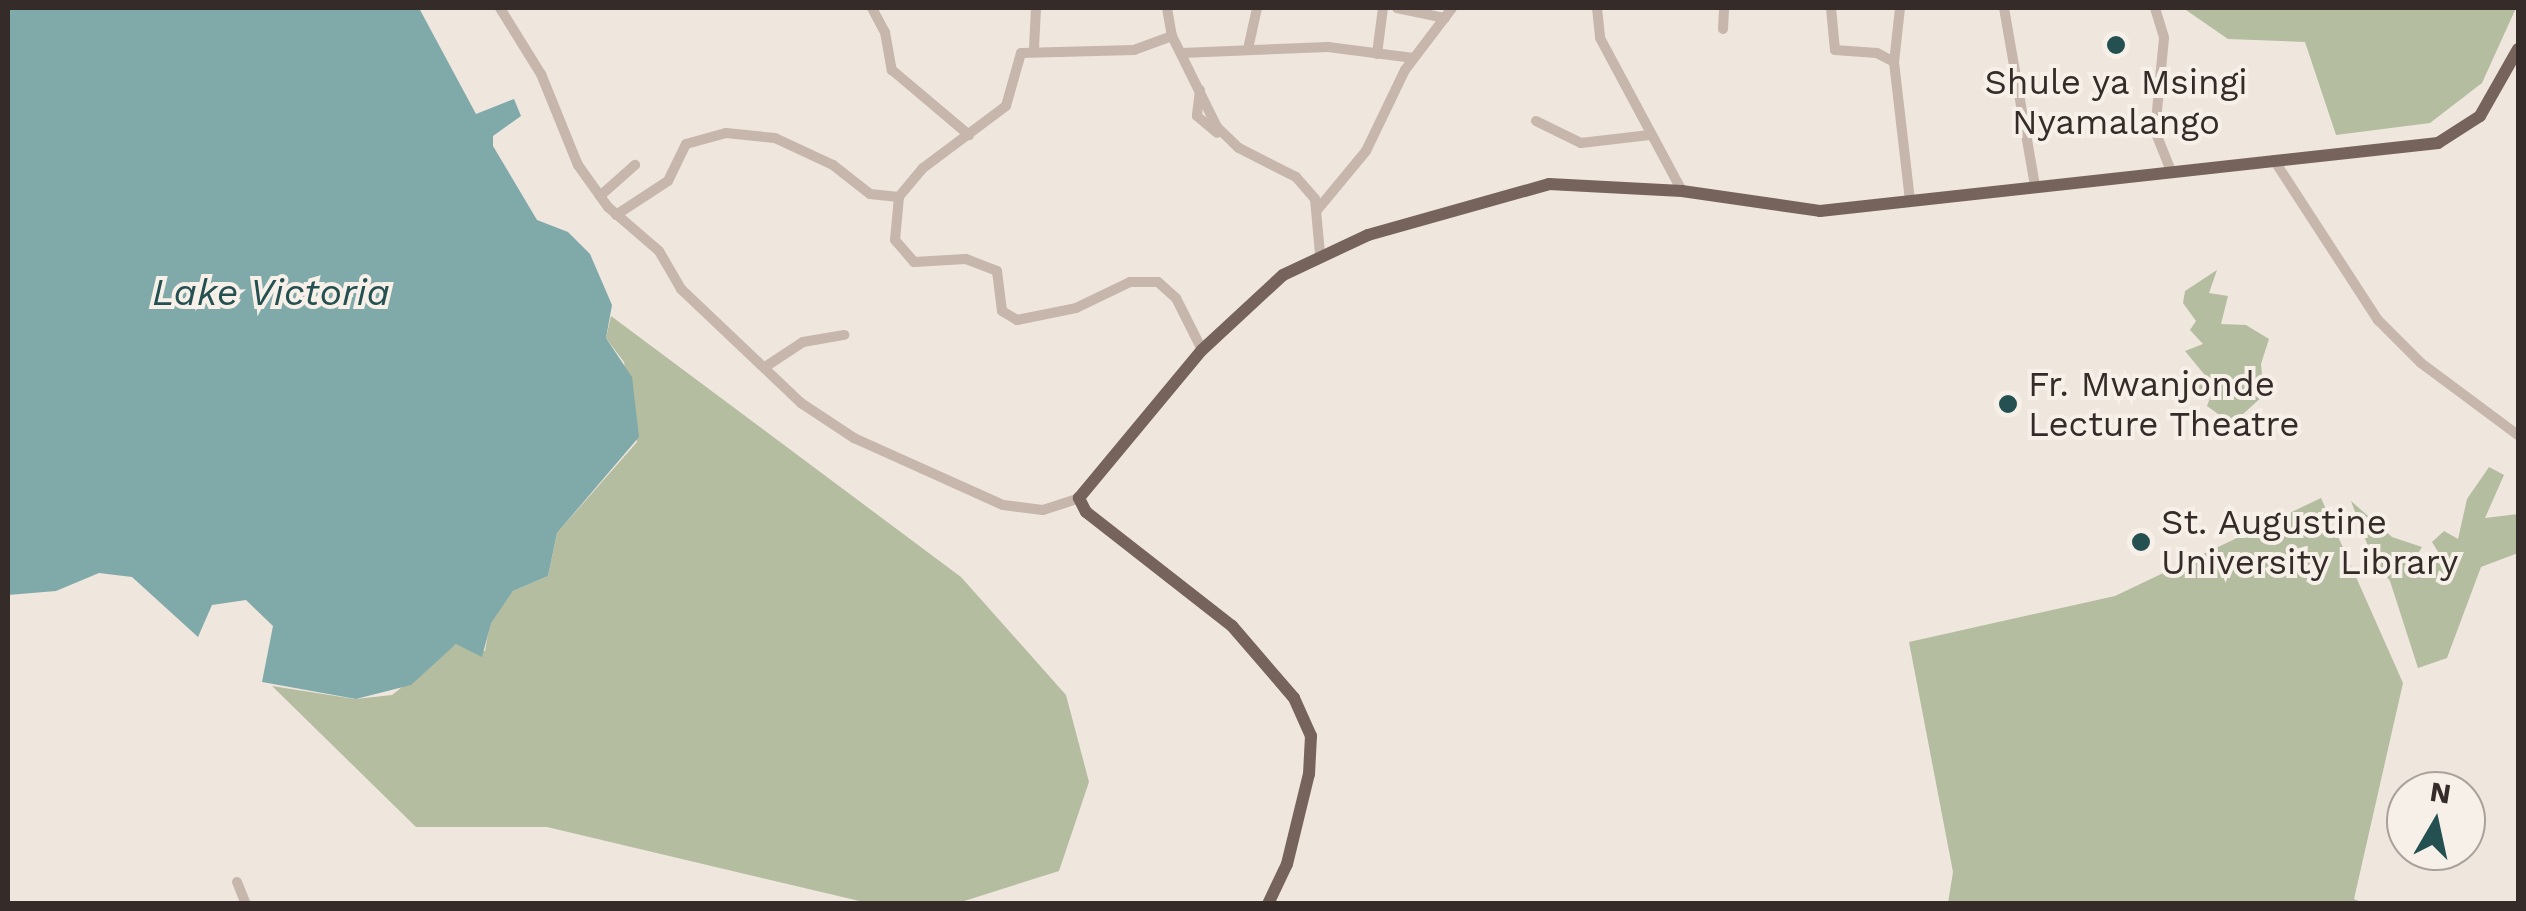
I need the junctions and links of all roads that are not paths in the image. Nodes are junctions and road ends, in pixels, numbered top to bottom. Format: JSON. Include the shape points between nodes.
{"nodes":[{"id":1,"x":500,"y":8,"type":"edge"},
{"id":2,"x":872,"y":8,"type":"edge"},
{"id":3,"x":1036,"y":8,"type":"edge"},
{"id":4,"x":1167,"y":8,"type":"edge"},
{"id":5,"x":1257,"y":8,"type":"edge"},
{"id":6,"x":1382,"y":8,"type":"edge"},
{"id":7,"x":1397,"y":8,"type":"edge"},
{"id":8,"x":1452,"y":8,"type":"edge"},
{"id":9,"x":1596,"y":8,"type":"edge"},
{"id":10,"x":1724,"y":8,"type":"edge"},
{"id":11,"x":1831,"y":8,"type":"edge"},
{"id":12,"x":1900,"y":8,"type":"edge"},
{"id":13,"x":2004,"y":8,"type":"edge"},
{"id":14,"x":2154,"y":8,"type":"edge"},
{"id":15,"x":1445,"y":18,"type":"junction"},
{"id":16,"x":1724,"y":30,"type":"dead end"},
{"id":17,"x":1172,"y":36,"type":"junction"},
{"id":18,"x":1034,"y":48,"type":"junction"},
{"id":19,"x":1248,"y":49,"type":"junction"},
{"id":20,"x":2518,"y":49,"type":"edge"},
{"id":21,"x":1182,"y":53,"type":"junction"},
{"id":22,"x":1377,"y":54,"type":"junction"},
{"id":23,"x":1413,"y":58,"type":"junction"},
{"id":24,"x":1894,"y":62,"type":"junction"},
{"id":25,"x":1536,"y":121,"type":"dead end"},
{"id":26,"x":955,"y":125,"type":"junction"},
{"id":27,"x":969,"y":135,"type":"junction"},
{"id":28,"x":1650,"y":136,"type":"junction"},
{"id":29,"x":955,"y":146,"type":"junction"},
{"id":30,"x":2274,"y":160,"type":"junction"},
{"id":31,"x":635,"y":165,"type":"dead end"},
{"id":32,"x":2172,"y":171,"type":"junction"},
{"id":33,"x":2035,"y":186,"type":"junction"},
{"id":34,"x":1682,"y":191,"type":"junction"},
{"id":35,"x":600,"y":196,"type":"junction"},
{"id":36,"x":900,"y":197,"type":"junction"},
{"id":37,"x":1910,"y":201,"type":"junction"},
{"id":38,"x":1318,"y":209,"type":"junction"},
{"id":39,"x":616,"y":215,"type":"junction"},
{"id":40,"x":1320,"y":254,"type":"junction"},
{"id":41,"x":844,"y":335,"type":"dead end"},
{"id":42,"x":1202,"y":350,"type":"junction"},
{"id":43,"x":765,"y":367,"type":"junction"},
{"id":44,"x":2518,"y":436,"type":"edge"},
{"id":45,"x":1078,"y":498,"type":"junction"},
{"id":46,"x":237,"y":882,"type":"dead end"},
{"id":47,"x":246,"y":904,"type":"edge"},
{"id":48,"x":1268,"y":904,"type":"edge"}],
"edges":[{"from":1,"to":35,"type":"street"},
{"from":2,"to":26,"type":"street","via":[[885,32],[892,70]]},
{"from":3,"to":18,"type":"street"},
{"from":4,"to":17,"type":"street"},
{"from":5,"to":19,"type":"street"},
{"from":6,"to":22,"type":"street"},
{"from":7,"to":15,"type":"street"},
{"from":8,"to":15,"type":"street"},
{"from":9,"to":28,"type":"street","via":[[1600,38]]},
{"from":10,"to":16,"type":"street"},
{"from":11,"to":24,"type":"street","via":[[1836,50],[1877,53]]},
{"from":12,"to":24,"type":"street"},
{"from":13,"to":33,"type":"street"},
{"from":14,"to":32,"type":"street","via":[[2164,38],[2155,131]]},
{"from":15,"to":23,"type":"street"},
{"from":17,"to":18,"type":"street","via":[[1134,50],[1066,56]]},
{"from":17,"to":21,"type":"street"},
{"from":18,"to":27,"type":"street","via":[[1019,56],[1006,106]]},
{"from":19,"to":21,"type":"street"},
{"from":19,"to":22,"type":"street","via":[[1328,46]]},
{"from":20,"to":30,"type":"main road","via":[[2497,95],[2450,138]]},
{"from":21,"to":38,"type":"street","via":[[1200,89],[1197,116],[1296,177]]},
{"from":22,"to":23,"type":"street"},
{"from":23,"to":38,"type":"street","via":[[1376,136]]},
{"from":24,"to":37,"type":"street"},
{"from":25,"to":28,"type":"street","via":[[1581,143]]},
{"from":26,"to":27,"type":"street"},
{"from":26,"to":29,"type":"street"},
{"from":27,"to":29,"type":"street"},
{"from":28,"to":34,"type":"street"},
{"from":29,"to":36,"type":"street","via":[[923,168]]},
{"from":30,"to":32,"type":"main road"},
{"from":30,"to":44,"type":"street","via":[[2364,304],[2421,363]]},
{"from":31,"to":35,"type":"street"},
{"from":32,"to":33,"type":"main road"},
{"from":33,"to":37,"type":"main road"},
{"from":34,"to":37,"type":"main road","via":[[1804,212]]},
{"from":34,"to":40,"type":"main road","via":[[1531,187]]},
{"from":35,"to":39,"type":"street"},
{"from":36,"to":39,"type":"street","via":[[870,194],[833,165],[775,138],[726,133],[686,144],[668,181]]},
{"from":36,"to":42,"type":"street","via":[[895,240],[904,256],[919,264],[966,259],[989,266],[1004,282],[1002,311],[1009,317],[1040,319],[1098,300],[1119,285],[1150,280],[1172,292]]},
{"from":38,"to":40,"type":"street"},
{"from":39,"to":43,"type":"street","via":[[659,251],[677,284]]},
{"from":40,"to":42,"type":"main road","via":[[1268,287]]},
{"from":41,"to":43,"type":"street","via":[[803,342]]},
{"from":42,"to":45,"type":"main road"},
{"from":43,"to":45,"type":"street","via":[[844,432],[1004,505],[1043,510]]},
{"from":45,"to":48,"type":"main road","via":[[1086,512],[1232,626],[1294,698],[1310,736],[1309,774],[1286,864]]},
{"from":46,"to":47,"type":"street"}]}
